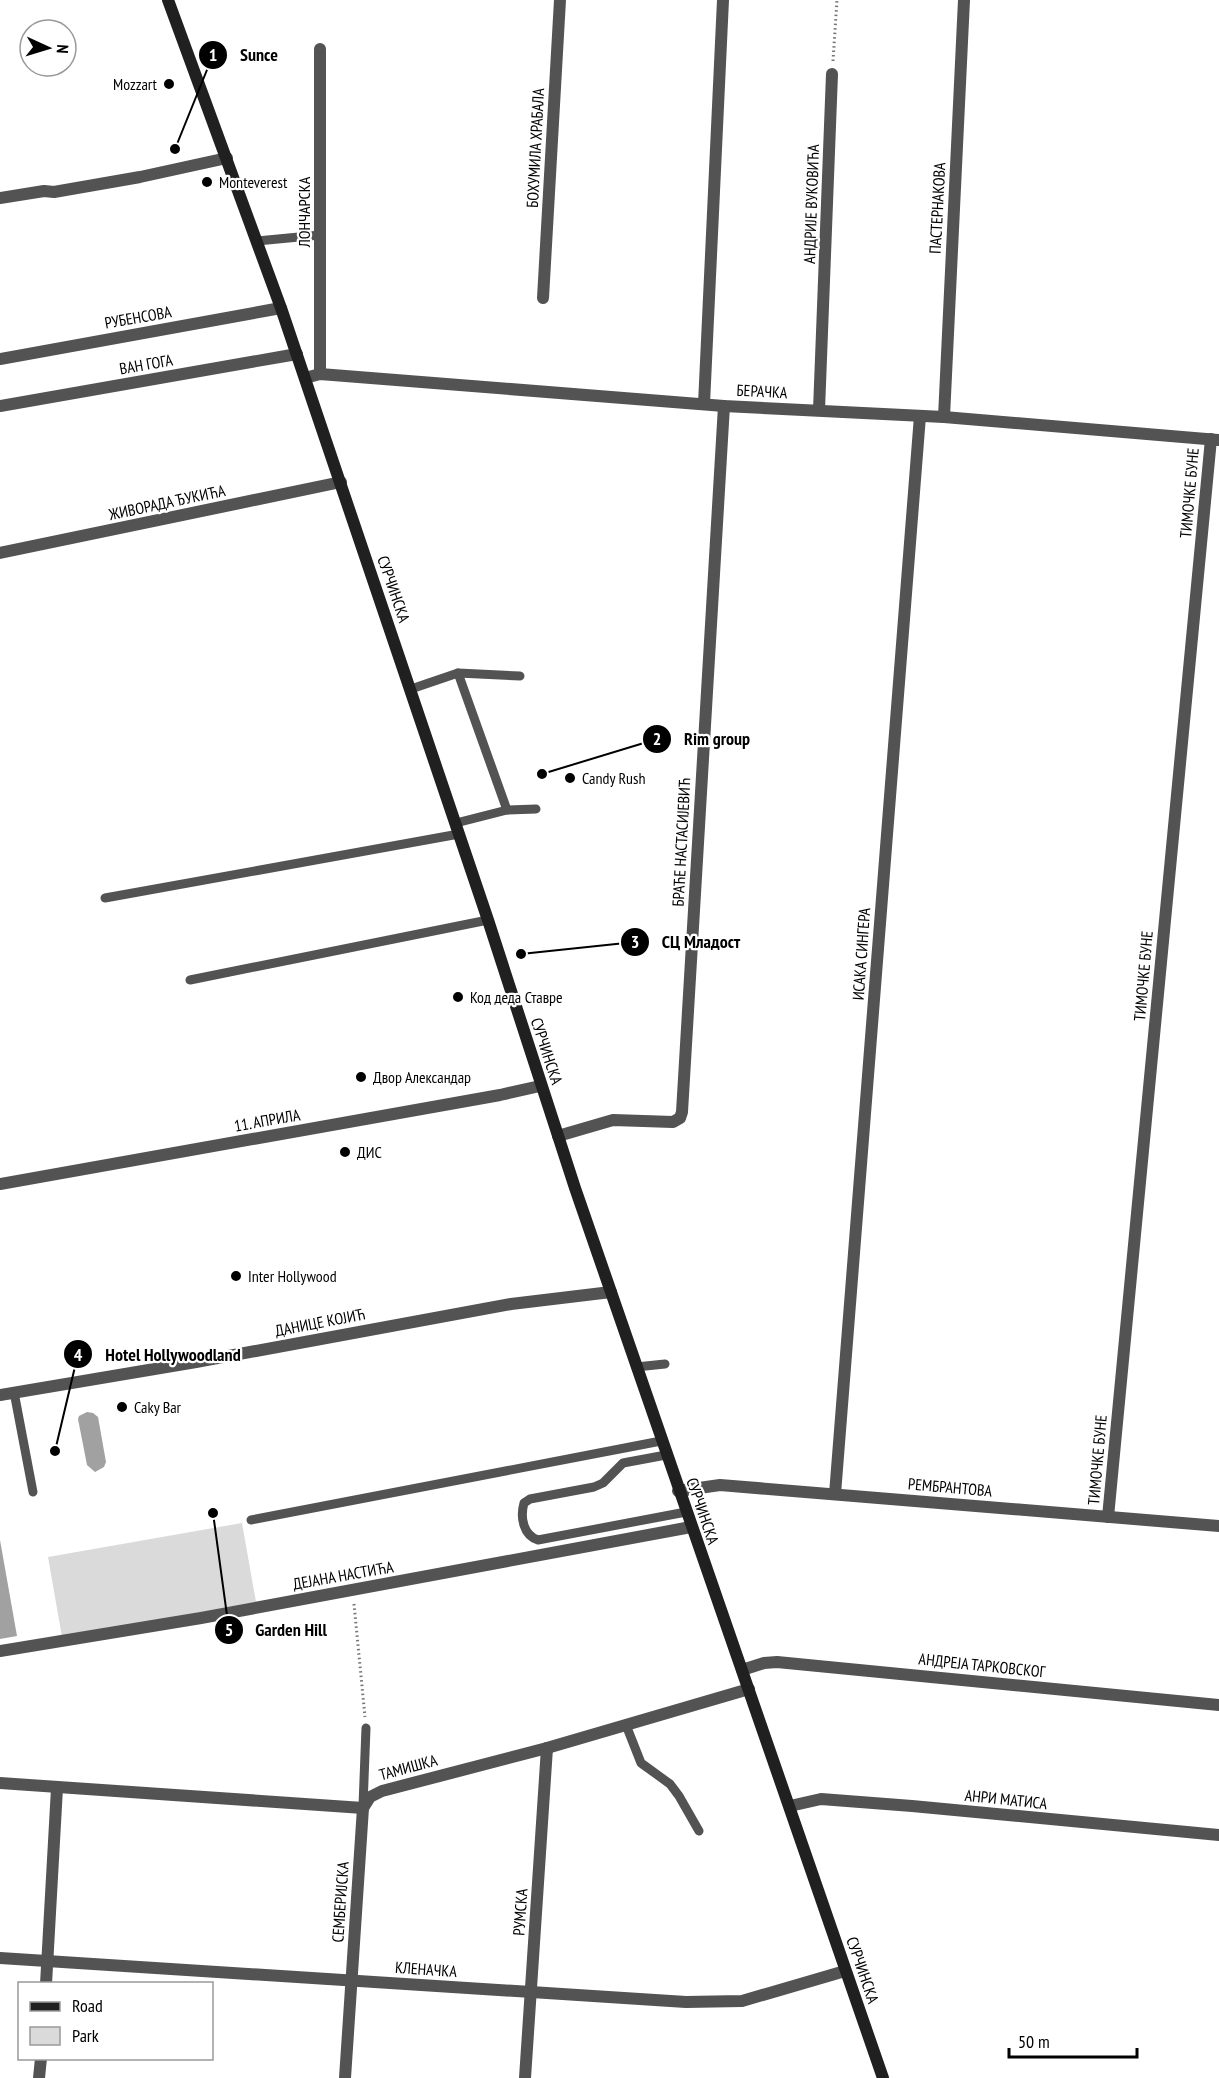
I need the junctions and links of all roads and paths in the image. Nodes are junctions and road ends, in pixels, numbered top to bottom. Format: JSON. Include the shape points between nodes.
{"nodes":[{"id":1,"x":168,"y":0,"type":"edge"},
{"id":2,"x":560,"y":0,"type":"edge"},
{"id":3,"x":723,"y":0,"type":"edge"},
{"id":4,"x":837,"y":0,"type":"edge"},
{"id":5,"x":964,"y":0,"type":"edge"},
{"id":6,"x":320,"y":49,"type":"dead end"},
{"id":7,"x":832,"y":74,"type":"joint"},
{"id":8,"x":227,"y":158,"type":"junction"},
{"id":9,"x":0,"y":198,"type":"edge"},
{"id":10,"x":320,"y":235,"type":"junction"},
{"id":11,"x":257,"y":242,"type":"junction"},
{"id":12,"x":543,"y":298,"type":"dead end"},
{"id":13,"x":281,"y":308,"type":"junction"},
{"id":14,"x":297,"y":354,"type":"junction"},
{"id":15,"x":0,"y":359,"type":"edge"},
{"id":16,"x":320,"y":374,"type":"junction"},
{"id":17,"x":305,"y":378,"type":"junction"},
{"id":18,"x":704,"y":404,"type":"junction"},
{"id":19,"x":0,"y":406,"type":"edge"},
{"id":20,"x":724,"y":406,"type":"junction"},
{"id":21,"x":819,"y":410,"type":"junction"},
{"id":22,"x":920,"y":416,"type":"junction"},
{"id":23,"x":944,"y":417,"type":"junction"},
{"id":24,"x":1215,"y":440,"type":"edge"},
{"id":25,"x":341,"y":482,"type":"junction"},
{"id":26,"x":0,"y":553,"type":"edge"},
{"id":27,"x":458,"y":673,"type":"junction"},
{"id":28,"x":520,"y":676,"type":"dead end"},
{"id":29,"x":411,"y":689,"type":"junction"},
{"id":30,"x":536,"y":808,"type":"dead end"},
{"id":31,"x":507,"y":810,"type":"junction"},
{"id":32,"x":457,"y":828,"type":"junction"},
{"id":33,"x":105,"y":898,"type":"dead end"},
{"id":34,"x":488,"y":920,"type":"junction"},
{"id":35,"x":190,"y":980,"type":"dead end"},
{"id":36,"x":540,"y":1086,"type":"junction"},
{"id":37,"x":558,"y":1136,"type":"junction"},
{"id":38,"x":0,"y":1185,"type":"edge"},
{"id":39,"x":611,"y":1292,"type":"junction"},
{"id":40,"x":664,"y":1364,"type":"dead end"},
{"id":41,"x":636,"y":1367,"type":"junction"},
{"id":42,"x":14,"y":1392,"type":"junction"},
{"id":43,"x":0,"y":1395,"type":"edge"},
{"id":44,"x":661,"y":1441,"type":"junction"},
{"id":45,"x":666,"y":1455,"type":"junction"},
{"id":46,"x":678,"y":1491,"type":"junction"},
{"id":47,"x":33,"y":1492,"type":"dead end"},
{"id":48,"x":835,"y":1494,"type":"junction"},
{"id":49,"x":686,"y":1512,"type":"junction"},
{"id":50,"x":1108,"y":1517,"type":"junction"},
{"id":51,"x":251,"y":1520,"type":"dead end"},
{"id":52,"x":1219,"y":1526,"type":"edge"},
{"id":53,"x":691,"y":1527,"type":"junction"},
{"id":54,"x":352,"y":1590,"type":"junction"},
{"id":55,"x":0,"y":1651,"type":"edge"},
{"id":56,"x":742,"y":1670,"type":"junction"},
{"id":57,"x":748,"y":1689,"type":"junction"},
{"id":58,"x":1219,"y":1705,"type":"edge"},
{"id":59,"x":626,"y":1725,"type":"junction"},
{"id":60,"x":366,"y":1728,"type":"joint"},
{"id":61,"x":547,"y":1748,"type":"junction"},
{"id":62,"x":0,"y":1783,"type":"edge"},
{"id":63,"x":57,"y":1788,"type":"junction"},
{"id":64,"x":790,"y":1806,"type":"junction"},
{"id":65,"x":363,"y":1808,"type":"junction"},
{"id":66,"x":699,"y":1832,"type":"dead end"},
{"id":67,"x":1219,"y":1835,"type":"edge"},
{"id":68,"x":0,"y":1958,"type":"edge"},
{"id":69,"x":48,"y":1960,"type":"junction"},
{"id":70,"x":845,"y":1971,"type":"junction"},
{"id":71,"x":351,"y":1981,"type":"junction"},
{"id":72,"x":46,"y":1982,"type":"edge"},
{"id":73,"x":531,"y":1993,"type":"junction"},
{"id":74,"x":40,"y":2060,"type":"edge"},
{"id":75,"x":39,"y":2078,"type":"edge"},
{"id":76,"x":345,"y":2078,"type":"edge"},
{"id":77,"x":525,"y":2078,"type":"edge"},
{"id":78,"x":883,"y":2078,"type":"edge"}],
"edges":[{"from":1,"to":8,"type":"main road","name":"СУРЧИНСКА"},
{"from":2,"to":12,"type":"street","name":"БОХУМИЛА ХРАБАЛА"},
{"from":3,"to":18,"type":"street"},
{"from":4,"to":7,"type":"path"},
{"from":5,"to":23,"type":"street","name":"ПАСТЕРНАКОВА"},
{"from":6,"to":10,"type":"street","name":"ЛОНЧАРСКА"},
{"from":7,"to":21,"type":"street","name":"АНДРИЈЕ ВУКОВИЋА"},
{"from":8,"to":9,"type":"street","via":[[140,177]]},
{"from":8,"to":11,"type":"main road","name":"СУРЧИНСКА"},
{"from":10,"to":11,"type":"lane"},
{"from":10,"to":16,"type":"street","name":"ЛОНЧАРСКА"},
{"from":11,"to":13,"type":"main road","name":"СУРЧИНСКА"},
{"from":13,"to":14,"type":"main road","name":"СУРЧИНСКА"},
{"from":13,"to":15,"type":"street","name":"РУБЕНСОВА"},
{"from":14,"to":17,"type":"main road","name":"СУРЧИНСКА"},
{"from":14,"to":19,"type":"street","name":"ВАН ГОГА"},
{"from":16,"to":17,"type":"street","name":"БЕРАЧКА"},
{"from":16,"to":18,"type":"street","name":"БЕРАЧКА"},
{"from":17,"to":25,"type":"main road","name":"СУРЧИНСКА"},
{"from":18,"to":20,"type":"street","name":"БЕРАЧКА"},
{"from":20,"to":21,"type":"street","name":"БЕРАЧКА"},
{"from":20,"to":37,"type":"street","name":"БРАЋЕ НАСТАСИЈЕВИЋ","via":[[682,1112],[674,1122],[613,1120]]},
{"from":21,"to":22,"type":"street","name":"БЕРАЧКА"},
{"from":22,"to":23,"type":"street","name":"БЕРАЧКА"},
{"from":22,"to":48,"type":"street","name":"ИСАКА СИНГЕРА"},
{"from":23,"to":24,"type":"street","name":"БЕРАЧКА"},
{"from":24,"to":50,"type":"street","name":"ТИМОЧКЕ БУНЕ"},
{"from":25,"to":26,"type":"street","name":"ЖИВОРАДА ЂУКИЋА"},
{"from":25,"to":29,"type":"main road","name":"СУРЧИНСКА"},
{"from":27,"to":28,"type":"lane"},
{"from":27,"to":29,"type":"lane"},
{"from":27,"to":31,"type":"lane"},
{"from":29,"to":32,"type":"main road","name":"СУРЧИНСКА"},
{"from":30,"to":31,"type":"lane"},
{"from":31,"to":32,"type":"lane"},
{"from":32,"to":33,"type":"lane"},
{"from":32,"to":34,"type":"main road","name":"СУРЧИНСКА"},
{"from":34,"to":35,"type":"lane"},
{"from":34,"to":36,"type":"main road","name":"СУРЧИНСКА"},
{"from":36,"to":37,"type":"main road","name":"СУРЧИНСКА"},
{"from":36,"to":38,"type":"street","name":"11. АПРИЛА"},
{"from":37,"to":39,"type":"main road","name":"СУРЧИНСКА"},
{"from":39,"to":41,"type":"main road","name":"СУРЧИНСКА"},
{"from":39,"to":42,"type":"street","name":"ДАНИЦЕ КОЈИЋ","via":[[511,1304]]},
{"from":40,"to":41,"type":"lane"},
{"from":41,"to":44,"type":"main road","name":"СУРЧИНСКА"},
{"from":42,"to":43,"type":"street","name":"ДАНИЦЕ КОЈИЋ"},
{"from":42,"to":47,"type":"lane"},
{"from":44,"to":45,"type":"main road","name":"СУРЧИНСКА"},
{"from":44,"to":51,"type":"lane"},
{"from":45,"to":46,"type":"main road","name":"СУРЧИНСКА"},
{"from":45,"to":49,"type":"lane","via":[[623,1463],[594,1488],[530,1499],[521,1511],[526,1532],[538,1540]]},
{"from":46,"to":48,"type":"street","name":"РЕМБРАНТОВА","via":[[720,1485]]},
{"from":46,"to":49,"type":"main road","name":"СУРЧИНСКА"},
{"from":48,"to":50,"type":"street","name":"РЕМБРАНТОВА"},
{"from":49,"to":53,"type":"main road","name":"СУРЧИНСКА"},
{"from":50,"to":52,"type":"street","name":"РЕМБРАНТОВА"},
{"from":53,"to":54,"type":"street","name":"ДЕЈАНА НАСТИЋА"},
{"from":53,"to":56,"type":"main road","name":"СУРЧИНСКА"},
{"from":54,"to":55,"type":"street","name":"ДЕЈАНА НАСТИЋА"},
{"from":54,"to":60,"type":"path"},
{"from":56,"to":57,"type":"main road","name":"СУРЧИНСКА"},
{"from":56,"to":58,"type":"street","name":"АНДРЕЈА ТАРКОВСКОГ","via":[[764,1663],[786,1663]]},
{"from":57,"to":59,"type":"street","name":"ТАМИШКА"},
{"from":57,"to":64,"type":"main road","name":"СУРЧИНСКА"},
{"from":59,"to":61,"type":"street","name":"ТАМИШКА"},
{"from":59,"to":66,"type":"lane","via":[[641,1763],[670,1784]]},
{"from":60,"to":65,"type":"lane","name":"СЕМБЕРИЈСКА"},
{"from":61,"to":65,"type":"street","name":"ТАМИШКА","via":[[382,1791],[370,1797]]},
{"from":61,"to":73,"type":"street","name":"РУМСКА"},
{"from":62,"to":63,"type":"street"},
{"from":63,"to":65,"type":"street"},
{"from":63,"to":69,"type":"street"},
{"from":64,"to":67,"type":"street","name":"АНРИ МАТИСА","via":[[821,1799]]},
{"from":64,"to":70,"type":"main road","name":"СУРЧИНСКА"},
{"from":65,"to":71,"type":"street","name":"СЕМБЕРИЈСКА"},
{"from":68,"to":69,"type":"street","name":"КЛЕНАЧКА"},
{"from":69,"to":71,"type":"street","name":"КЛЕНАЧКА"},
{"from":69,"to":72,"type":"street"},
{"from":70,"to":73,"type":"street","name":"КЛЕНАЧКА","via":[[756,1998],[722,2002]]},
{"from":70,"to":78,"type":"main road","name":"СУРЧИНСКА"},
{"from":71,"to":73,"type":"street","name":"КЛЕНАЧКА"},
{"from":71,"to":76,"type":"street","name":"СЕМБЕРИЈСКА"},
{"from":73,"to":77,"type":"street","name":"РУМСКА"},
{"from":74,"to":75,"type":"street"}]}
